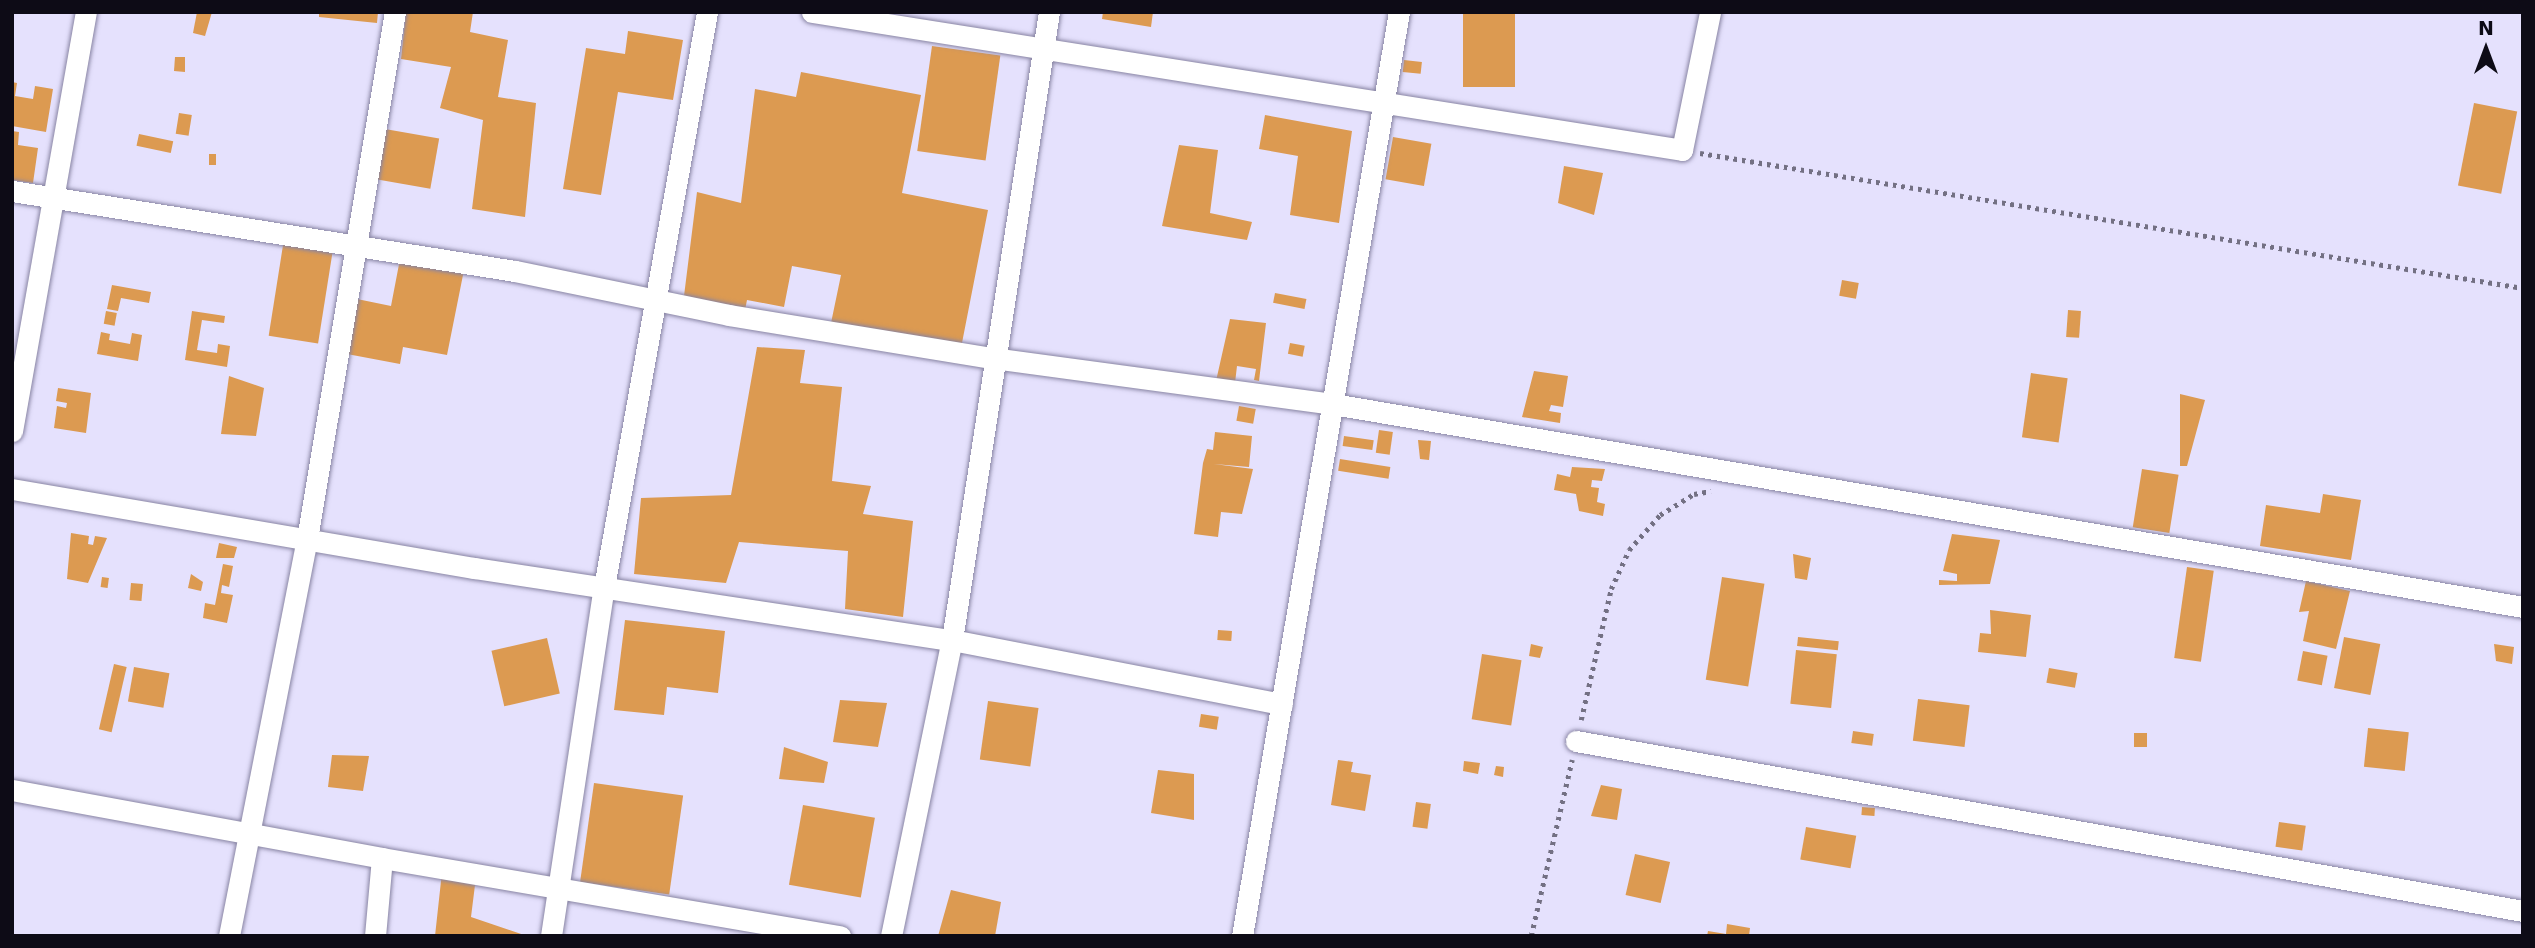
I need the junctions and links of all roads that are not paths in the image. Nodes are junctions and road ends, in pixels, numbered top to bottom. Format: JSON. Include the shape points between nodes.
{"nodes":[{"id":1,"x":86,"y":12,"type":"edge"},
{"id":2,"x":396,"y":12,"type":"edge"},
{"id":3,"x":707,"y":12,"type":"edge"},
{"id":4,"x":812,"y":12,"type":"edge"},
{"id":5,"x":1049,"y":12,"type":"edge"},
{"id":6,"x":1399,"y":12,"type":"edge"},
{"id":7,"x":1710,"y":12,"type":"edge"},
{"id":8,"x":1042,"y":47,"type":"junction"},
{"id":9,"x":1384,"y":105,"type":"junction"},
{"id":10,"x":12,"y":191,"type":"edge"},
{"id":11,"x":53,"y":197,"type":"junction"},
{"id":12,"x":354,"y":243,"type":"junction"},
{"id":13,"x":657,"y":300,"type":"junction"},
{"id":14,"x":993,"y":358,"type":"junction"},
{"id":15,"x":1333,"y":404,"type":"junction"},
{"id":16,"x":12,"y":431,"type":"edge"},
{"id":17,"x":12,"y":489,"type":"edge"},
{"id":18,"x":307,"y":539,"type":"junction"},
{"id":19,"x":604,"y":587,"type":"junction"},
{"id":20,"x":2523,"y":607,"type":"edge"},
{"id":21,"x":952,"y":640,"type":"junction"},
{"id":22,"x":1282,"y":704,"type":"junction"},
{"id":23,"x":1576,"y":741,"type":"road end"},
{"id":24,"x":12,"y":790,"type":"edge"},
{"id":25,"x":251,"y":834,"type":"junction"},
{"id":26,"x":382,"y":858,"type":"junction"},
{"id":27,"x":558,"y":888,"type":"junction"},
{"id":28,"x":2523,"y":911,"type":"edge"},
{"id":29,"x":229,"y":936,"type":"edge"},
{"id":30,"x":375,"y":936,"type":"edge"},
{"id":31,"x":551,"y":936,"type":"edge"},
{"id":32,"x":840,"y":936,"type":"edge"},
{"id":33,"x":891,"y":936,"type":"edge"},
{"id":34,"x":1242,"y":936,"type":"edge"}],
"edges":[{"from":1,"to":11,"type":"street"},
{"from":2,"to":12,"type":"street"},
{"from":3,"to":13,"type":"street"},
{"from":4,"to":8,"type":"street"},
{"from":5,"to":8,"type":"street"},
{"from":6,"to":9,"type":"street"},
{"from":7,"to":9,"type":"street","via":[[1682,150]]},
{"from":8,"to":9,"type":"street"},
{"from":8,"to":14,"type":"street"},
{"from":9,"to":15,"type":"street"},
{"from":10,"to":11,"type":"street"},
{"from":11,"to":12,"type":"street"},
{"from":11,"to":16,"type":"street"},
{"from":12,"to":13,"type":"street"},
{"from":12,"to":18,"type":"street"},
{"from":13,"to":14,"type":"street"},
{"from":13,"to":19,"type":"street"},
{"from":14,"to":15,"type":"street"},
{"from":14,"to":21,"type":"street"},
{"from":15,"to":20,"type":"street"},
{"from":15,"to":22,"type":"street"},
{"from":17,"to":18,"type":"street"},
{"from":18,"to":19,"type":"street"},
{"from":18,"to":25,"type":"street"},
{"from":19,"to":21,"type":"street"},
{"from":19,"to":27,"type":"street"},
{"from":21,"to":22,"type":"street"},
{"from":21,"to":33,"type":"street"},
{"from":22,"to":34,"type":"street"},
{"from":23,"to":28,"type":"street"},
{"from":24,"to":25,"type":"street"},
{"from":25,"to":26,"type":"street"},
{"from":25,"to":29,"type":"street"},
{"from":26,"to":27,"type":"street"},
{"from":26,"to":30,"type":"street"},
{"from":27,"to":31,"type":"street"},
{"from":27,"to":32,"type":"street"}]}
